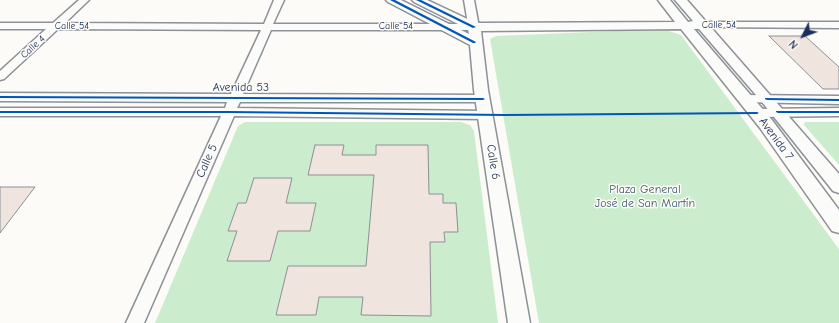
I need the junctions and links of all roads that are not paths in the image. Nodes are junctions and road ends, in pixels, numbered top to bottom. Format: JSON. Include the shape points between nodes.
{"nodes":[{"id":1,"x":84,"y":0,"type":"edge"},
{"id":2,"x":279,"y":0,"type":"edge"},
{"id":3,"x":392,"y":0,"type":"edge"},
{"id":4,"x":418,"y":0,"type":"edge"},
{"id":5,"x":470,"y":0,"type":"edge"},
{"id":6,"x":664,"y":0,"type":"edge"},
{"id":7,"x":681,"y":0,"type":"edge"},
{"id":8,"x":686,"y":25,"type":"junction"},
{"id":9,"x":839,"y":25,"type":"edge"},
{"id":10,"x":0,"y":26,"type":"edge"},
{"id":11,"x":56,"y":26,"type":"junction"},
{"id":12,"x":267,"y":26,"type":"junction"},
{"id":13,"x":443,"y":26,"type":"junction"},
{"id":14,"x":703,"y":26,"type":"junction"},
{"id":15,"x":474,"y":34,"type":"junction"},
{"id":16,"x":0,"y":77,"type":"edge"},
{"id":17,"x":0,"y":97,"type":"edge"},
{"id":18,"x":235,"y":98,"type":"junction"},
{"id":19,"x":745,"y":99,"type":"junction"},
{"id":20,"x":767,"y":99,"type":"junction"},
{"id":21,"x":839,"y":100,"type":"edge"},
{"id":22,"x":484,"y":107,"type":"junction"},
{"id":23,"x":0,"y":112,"type":"edge"},
{"id":24,"x":229,"y":112,"type":"junction"},
{"id":25,"x":778,"y":112,"type":"junction"},
{"id":26,"x":839,"y":112,"type":"edge"},
{"id":27,"x":757,"y":113,"type":"junction"},
{"id":28,"x":839,"y":186,"type":"edge"},
{"id":29,"x":839,"y":225,"type":"edge"},
{"id":30,"x":135,"y":323,"type":"edge"},
{"id":31,"x":519,"y":323,"type":"edge"}],
"edges":[{"from":1,"to":11,"type":"street","name":"Calle 4"},
{"from":2,"to":12,"type":"street","name":"Calle 5"},
{"from":3,"to":13,"type":"main road"},
{"from":4,"to":15,"type":"main road"},
{"from":5,"to":15,"type":"street","name":"Calle 6"},
{"from":6,"to":8,"type":"main road","name":"Avenida 7"},
{"from":7,"to":14,"type":"main road","name":"Avenida 7"},
{"from":8,"to":14,"type":"main road","name":"Calle 54"},
{"from":8,"to":15,"type":"main road","name":"Calle 54"},
{"from":8,"to":19,"type":"main road","name":"Avenida 7"},
{"from":9,"to":14,"type":"street","name":"Calle 54"},
{"from":10,"to":11,"type":"street","name":"Calle 54"},
{"from":11,"to":12,"type":"street","name":"Calle 54"},
{"from":11,"to":16,"type":"street","name":"Calle 4"},
{"from":12,"to":13,"type":"street","name":"Calle 54"},
{"from":12,"to":18,"type":"street","name":"Calle 5"},
{"from":13,"to":15,"type":"main road"},
{"from":14,"to":20,"type":"main road","name":"Avenida 7"},
{"from":15,"to":22,"type":"main road","name":"Calle 6"},
{"from":17,"to":18,"type":"street","name":"Avenida 53"},
{"from":18,"to":22,"type":"street","name":"Avenida 53"},
{"from":18,"to":24,"type":"street","name":"Calle 5"},
{"from":19,"to":20,"type":"street"},
{"from":19,"to":27,"type":"main road","name":"Avenida 7"},
{"from":20,"to":21,"type":"street"},
{"from":20,"to":25,"type":"main road","name":"Avenida 7"},
{"from":22,"to":24,"type":"street","name":"Avenida 53"},
{"from":22,"to":31,"type":"main road","name":"Calle 6"},
{"from":23,"to":24,"type":"street","name":"Avenida 53"},
{"from":24,"to":30,"type":"street","name":"Calle 5"},
{"from":25,"to":26,"type":"street"},
{"from":25,"to":27,"type":"street"},
{"from":25,"to":28,"type":"main road","name":"Avenida 7"},
{"from":27,"to":29,"type":"main road","name":"Avenida 7"}]}
